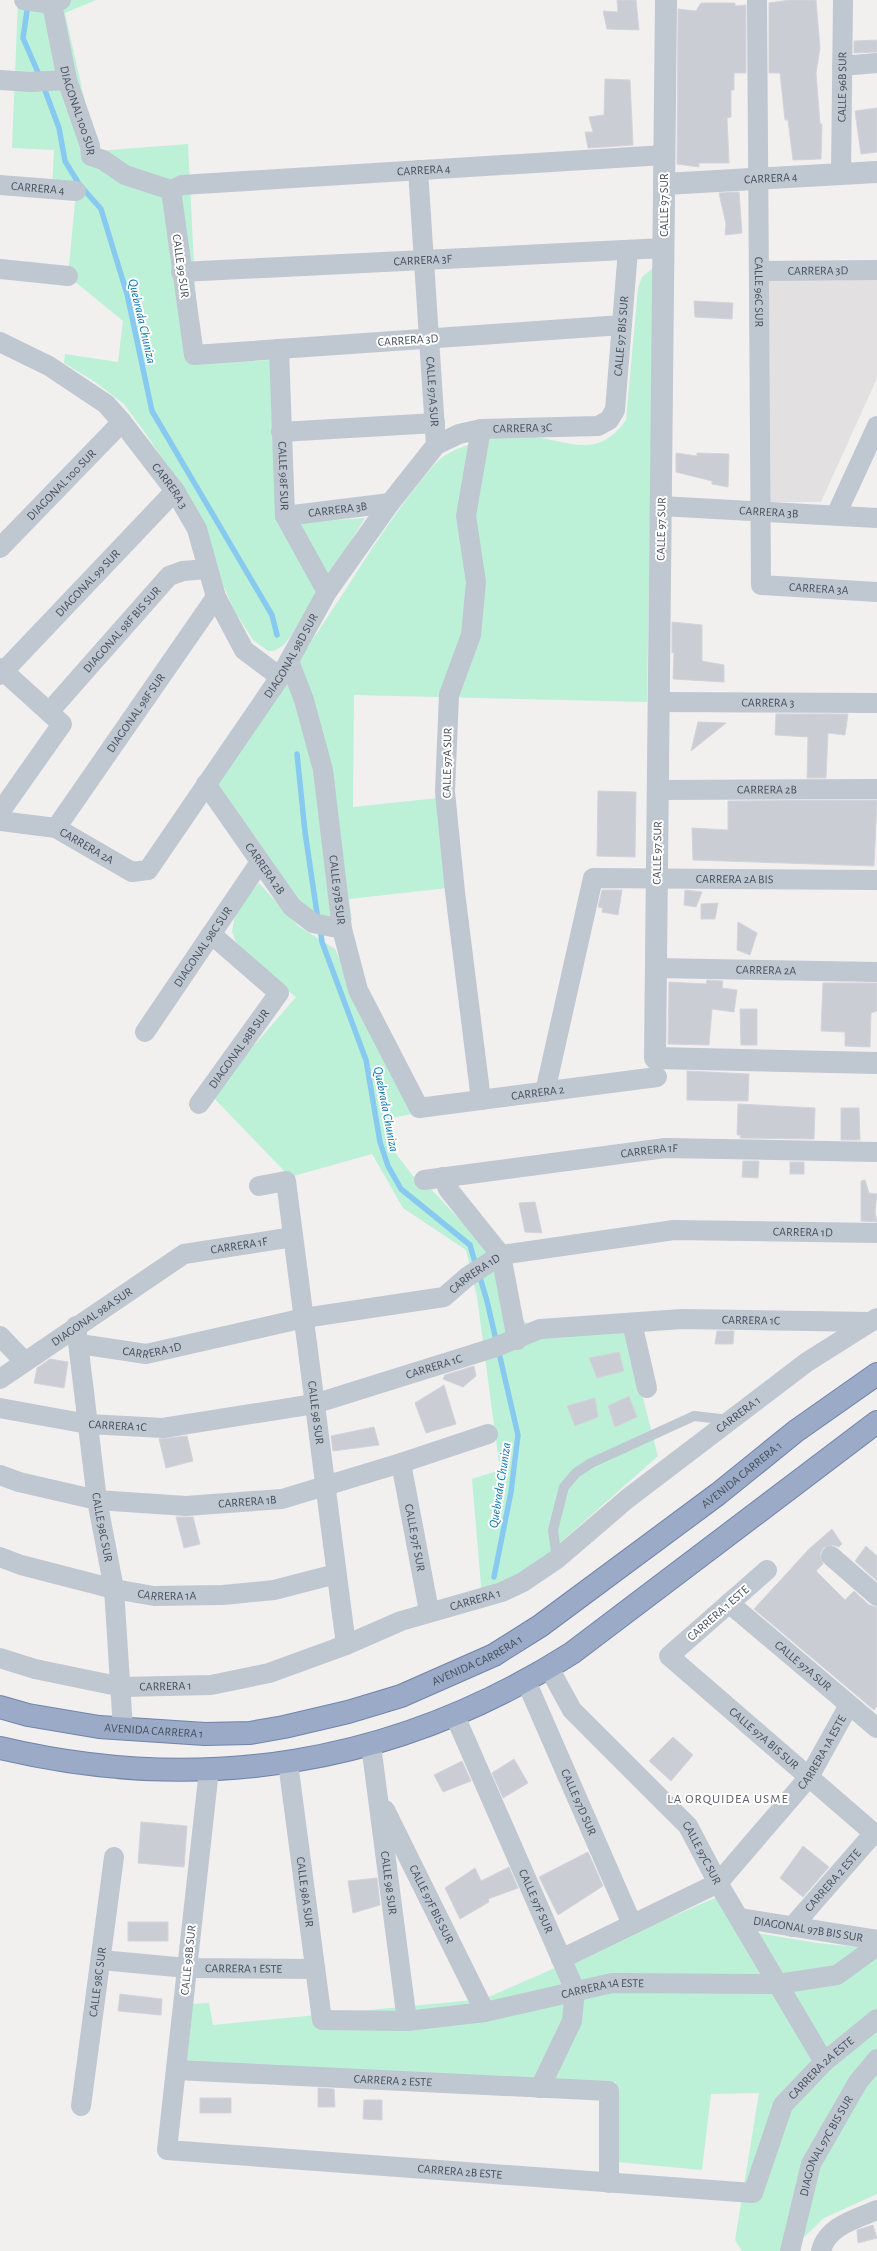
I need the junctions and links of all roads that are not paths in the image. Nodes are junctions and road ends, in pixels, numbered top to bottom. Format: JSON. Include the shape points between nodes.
{"nodes":[{"id":1,"x":666,"y":0,"type":"edge"},
{"id":2,"x":758,"y":0,"type":"edge"},
{"id":3,"x":843,"y":0,"type":"edge"},
{"id":4,"x":45,"y":2,"type":"edge"},
{"id":5,"x":877,"y":64,"type":"edge"},
{"id":6,"x":842,"y":66,"type":"junction"},
{"id":7,"x":0,"y":80,"type":"edge"},
{"id":8,"x":62,"y":80,"type":"junction"},
{"id":9,"x":664,"y":155,"type":"junction"},
{"id":10,"x":418,"y":170,"type":"junction"},
{"id":11,"x":877,"y":172,"type":"edge"},
{"id":12,"x":841,"y":174,"type":"junction"},
{"id":13,"x":758,"y":179,"type":"junction"},
{"id":14,"x":664,"y":184,"type":"junction"},
{"id":15,"x":0,"y":185,"type":"edge"},
{"id":16,"x":177,"y":187,"type":"junction"},
{"id":17,"x":76,"y":191,"type":"dead end"},
{"id":18,"x":664,"y":248,"type":"junction"},
{"id":19,"x":628,"y":250,"type":"junction"},
{"id":20,"x":424,"y":260,"type":"junction"},
{"id":21,"x":0,"y":269,"type":"edge"},
{"id":22,"x":877,"y":270,"type":"edge"},
{"id":23,"x":759,"y":271,"type":"junction"},
{"id":24,"x":181,"y":272,"type":"junction"},
{"id":25,"x":68,"y":276,"type":"dead end"},
{"id":26,"x":622,"y":325,"type":"junction"},
{"id":27,"x":429,"y":339,"type":"junction"},
{"id":28,"x":0,"y":342,"type":"edge"},
{"id":29,"x":279,"y":349,"type":"junction"},
{"id":30,"x":194,"y":354,"type":"joint"},
{"id":31,"x":609,"y":420,"type":"joint"},
{"id":32,"x":122,"y":422,"type":"junction"},
{"id":33,"x":435,"y":423,"type":"junction"},
{"id":34,"x":877,"y":426,"type":"edge"},
{"id":35,"x":481,"y":430,"type":"junction"},
{"id":36,"x":281,"y":432,"type":"junction"},
{"id":37,"x":436,"y":444,"type":"junction"},
{"id":38,"x":175,"y":491,"type":"junction"},
{"id":39,"x":390,"y":503,"type":"junction"},
{"id":40,"x":661,"y":506,"type":"junction"},
{"id":41,"x":760,"y":511,"type":"junction"},
{"id":42,"x":836,"y":515,"type":"junction"},
{"id":43,"x":285,"y":516,"type":"junction"},
{"id":44,"x":877,"y":518,"type":"edge"},
{"id":45,"x":0,"y":548,"type":"edge"},
{"id":46,"x":208,"y":569,"type":"junction"},
{"id":47,"x":761,"y":585,"type":"joint"},
{"id":48,"x":327,"y":592,"type":"junction"},
{"id":49,"x":877,"y":592,"type":"edge"},
{"id":50,"x":216,"y":597,"type":"junction"},
{"id":51,"x":284,"y":669,"type":"junction"},
{"id":52,"x":1,"y":671,"type":"edge"},
{"id":53,"x":874,"y":699,"type":"edge"},
{"id":54,"x":659,"y":702,"type":"junction"},
{"id":55,"x":56,"y":718,"type":"junction"},
{"id":56,"x":206,"y":784,"type":"junction"},
{"id":57,"x":877,"y":789,"type":"edge"},
{"id":58,"x":658,"y":790,"type":"junction"},
{"id":59,"x":0,"y":812,"type":"edge"},
{"id":60,"x":0,"y":821,"type":"edge"},
{"id":61,"x":56,"y":828,"type":"junction"},
{"id":62,"x":260,"y":862,"type":"junction"},
{"id":63,"x":148,"y":870,"type":"joint"},
{"id":64,"x":657,"y":878,"type":"junction"},
{"id":65,"x":877,"y":880,"type":"edge"},
{"id":66,"x":328,"y":927,"type":"junction"},
{"id":67,"x":212,"y":934,"type":"junction"},
{"id":68,"x":656,"y":968,"type":"junction"},
{"id":69,"x":877,"y":972,"type":"edge"},
{"id":70,"x":145,"y":1032,"type":"dead end"},
{"id":71,"x":877,"y":1063,"type":"edge"},
{"id":72,"x":656,"y":1068,"type":"junction"},
{"id":73,"x":545,"y":1092,"type":"junction"},
{"id":74,"x":481,"y":1100,"type":"junction"},
{"id":75,"x":199,"y":1104,"type":"dead end"},
{"id":76,"x":419,"y":1108,"type":"joint"},
{"id":77,"x":877,"y":1152,"type":"edge"},
{"id":78,"x":443,"y":1177,"type":"junction"},
{"id":79,"x":424,"y":1180,"type":"dead end"},
{"id":80,"x":259,"y":1186,"type":"dead end"},
{"id":81,"x":877,"y":1232,"type":"edge"},
{"id":82,"x":293,"y":1237,"type":"junction"},
{"id":83,"x":184,"y":1254,"type":"joint"},
{"id":84,"x":495,"y":1259,"type":"junction"},
{"id":85,"x":304,"y":1318,"type":"junction"},
{"id":86,"x":874,"y":1320,"type":"edge"},
{"id":87,"x":632,"y":1324,"type":"junction"},
{"id":88,"x":78,"y":1335,"type":"junction"},
{"id":89,"x":0,"y":1336,"type":"edge"},
{"id":90,"x":504,"y":1344,"type":"junction"},
{"id":91,"x":25,"y":1362,"type":"junction"},
{"id":92,"x":877,"y":1374,"type":"edge"},
{"id":93,"x":0,"y":1379,"type":"edge"},
{"id":94,"x":647,"y":1388,"type":"dead end"},
{"id":95,"x":314,"y":1404,"type":"junction"},
{"id":96,"x":0,"y":1408,"type":"edge"},
{"id":97,"x":732,"y":1420,"type":"junction"},
{"id":98,"x":877,"y":1422,"type":"edge"},
{"id":99,"x":88,"y":1424,"type":"junction"},
{"id":100,"x":488,"y":1434,"type":"dead end"},
{"id":101,"x":401,"y":1463,"type":"junction"},
{"id":102,"x":0,"y":1475,"type":"edge"},
{"id":103,"x":325,"y":1486,"type":"junction"},
{"id":104,"x":97,"y":1500,"type":"junction"},
{"id":105,"x":0,"y":1556,"type":"edge"},
{"id":106,"x":830,"y":1556,"type":"dead end"},
{"id":107,"x":557,"y":1560,"type":"junction"},
{"id":108,"x":767,"y":1570,"type":"dead end"},
{"id":109,"x":336,"y":1574,"type":"junction"},
{"id":110,"x":114,"y":1589,"type":"junction"},
{"id":111,"x":877,"y":1596,"type":"edge"},
{"id":112,"x":729,"y":1604,"type":"junction"},
{"id":113,"x":428,"y":1611,"type":"junction"},
{"id":114,"x":346,"y":1645,"type":"junction"},
{"id":115,"x":669,"y":1656,"type":"joint"},
{"id":116,"x":0,"y":1658,"type":"edge"},
{"id":117,"x":549,"y":1668,"type":"junction"},
{"id":118,"x":526,"y":1681,"type":"junction"},
{"id":119,"x":122,"y":1687,"type":"junction"},
{"id":120,"x":850,"y":1705,"type":"junction"},
{"id":121,"x":0,"y":1706,"type":"edge"},
{"id":122,"x":455,"y":1716,"type":"junction"},
{"id":123,"x":877,"y":1728,"type":"edge"},
{"id":124,"x":123,"y":1729,"type":"junction"},
{"id":125,"x":371,"y":1745,"type":"junction"},
{"id":126,"x":0,"y":1748,"type":"edge"},
{"id":127,"x":288,"y":1763,"type":"junction"},
{"id":128,"x":209,"y":1770,"type":"junction"},
{"id":129,"x":809,"y":1778,"type":"junction"},
{"id":130,"x":378,"y":1796,"type":"junction"},
{"id":131,"x":875,"y":1835,"type":"edge"},
{"id":132,"x":114,"y":1857,"type":"dead end"},
{"id":133,"x":718,"y":1883,"type":"junction"},
{"id":134,"x":739,"y":1918,"type":"junction"},
{"id":135,"x":632,"y":1924,"type":"junction"},
{"id":136,"x":792,"y":1927,"type":"junction"},
{"id":137,"x":877,"y":1940,"type":"edge"},
{"id":138,"x":877,"y":1946,"type":"edge"},
{"id":139,"x":561,"y":1959,"type":"junction"},
{"id":140,"x":101,"y":1960,"type":"junction"},
{"id":141,"x":187,"y":1968,"type":"junction"},
{"id":142,"x":315,"y":1969,"type":"junction"},
{"id":143,"x":778,"y":1984,"type":"junction"},
{"id":144,"x":575,"y":1990,"type":"junction"},
{"id":145,"x":485,"y":2012,"type":"junction"},
{"id":146,"x":877,"y":2019,"type":"edge"},
{"id":147,"x":322,"y":2020,"type":"joint"},
{"id":148,"x":407,"y":2021,"type":"junction"},
{"id":149,"x":877,"y":2059,"type":"edge"},
{"id":150,"x":824,"y":2062,"type":"junction"},
{"id":151,"x":176,"y":2070,"type":"junction"},
{"id":152,"x":540,"y":2088,"type":"junction"},
{"id":153,"x":81,"y":2106,"type":"dead end"},
{"id":154,"x":167,"y":2150,"type":"joint"},
{"id":155,"x":609,"y":2182,"type":"junction"},
{"id":156,"x":753,"y":2193,"type":"joint"},
{"id":157,"x":877,"y":2210,"type":"edge"},
{"id":158,"x":793,"y":2248,"type":"edge"},
{"id":159,"x":820,"y":2251,"type":"edge"}],
"edges":[{"from":1,"to":9,"type":"street","name":"CALLE 97 SUR"},
{"from":2,"to":13,"type":"street","name":"CALLE 96C SUR"},
{"from":3,"to":6,"type":"street","name":"CALLE 96B SUR"},
{"from":4,"to":8,"type":"street","name":"DIAGONAL 100 SUR"},
{"from":5,"to":6,"type":"street"},
{"from":6,"to":12,"type":"street","name":"CALLE 96B SUR"},
{"from":7,"to":8,"type":"street"},
{"from":8,"to":16,"type":"street","name":"DIAGONAL 100 SUR","via":[[90,146],[91,156],[103,160],[125,175]]},
{"from":9,"to":10,"type":"street","name":"CARRERA 4"},
{"from":9,"to":14,"type":"street","name":"CALLE 97 SUR"},
{"from":10,"to":16,"type":"street","name":"CARRERA 4"},
{"from":10,"to":20,"type":"street","name":"CALLE 97A SUR"},
{"from":11,"to":12,"type":"street","name":"CARRERA 4"},
{"from":12,"to":13,"type":"street","name":"CARRERA 4"},
{"from":13,"to":14,"type":"street","name":"CARRERA 4"},
{"from":13,"to":23,"type":"street","name":"CALLE 96C SUR"},
{"from":14,"to":18,"type":"street","name":"CALLE 97 SUR"},
{"from":15,"to":17,"type":"street","name":"CARRERA 4"},
{"from":16,"to":24,"type":"street","name":"CALLE 99 SUR"},
{"from":18,"to":19,"type":"street","name":"CARRERA 3F"},
{"from":18,"to":40,"type":"street","name":"CALLE 97 SUR"},
{"from":19,"to":20,"type":"street","name":"CARRERA 3F"},
{"from":19,"to":26,"type":"street","name":"CALLE 97 BIS SUR"},
{"from":20,"to":24,"type":"street","name":"CARRERA 3F"},
{"from":20,"to":27,"type":"street","name":"CALLE 97A SUR"},
{"from":21,"to":25,"type":"street"},
{"from":22,"to":23,"type":"street","name":"CARRERA 3D"},
{"from":23,"to":41,"type":"street","name":"CALLE 96C SUR"},
{"from":24,"to":30,"type":"street","name":"CALLE 99 SUR"},
{"from":26,"to":27,"type":"street","name":"CARRERA 3D"},
{"from":26,"to":31,"type":"street","name":"CALLE 97 BIS SUR","via":[[615,410]]},
{"from":27,"to":29,"type":"street","name":"CARRERA 3D"},
{"from":27,"to":33,"type":"street","name":"CALLE 97A SUR"},
{"from":28,"to":32,"type":"street","name":"CARRERA 3","via":[[50,366],[106,404]]},
{"from":29,"to":30,"type":"street","name":"CARRERA 3D"},
{"from":29,"to":36,"type":"street","name":"CALLE 98F SUR"},
{"from":31,"to":35,"type":"street","name":"CARRERA 3C","via":[[598,426]]},
{"from":32,"to":38,"type":"street","name":"CARRERA 3"},
{"from":32,"to":45,"type":"street","name":"DIAGONAL 100 SUR"},
{"from":33,"to":36,"type":"street"},
{"from":33,"to":37,"type":"street","name":"CALLE 97A SUR"},
{"from":34,"to":42,"type":"street"},
{"from":35,"to":37,"type":"street","name":"CARRERA 3C","via":[[459,434]]},
{"from":35,"to":74,"type":"street","name":"CALLE 97A SUR","via":[[466,516],[476,582],[471,635],[449,696],[445,792]]},
{"from":36,"to":43,"type":"street","name":"CALLE 98F SUR"},
{"from":37,"to":39,"type":"street","name":"DIAGONAL 98D SUR"},
{"from":38,"to":46,"type":"street","name":"CARRERA 3","via":[[197,529]]},
{"from":38,"to":52,"type":"street","name":"DIAGONAL 99 SUR"},
{"from":39,"to":43,"type":"street","name":"CARRERA 3B"},
{"from":39,"to":48,"type":"street","name":"DIAGONAL 98D SUR"},
{"from":40,"to":41,"type":"street","name":"CARRERA 3B"},
{"from":40,"to":54,"type":"street","name":"CALLE 97 SUR"},
{"from":41,"to":42,"type":"street","name":"CARRERA 3B"},
{"from":41,"to":47,"type":"street","name":"CALLE 96C SUR"},
{"from":42,"to":44,"type":"street","name":"CARRERA 3B"},
{"from":43,"to":48,"type":"street","name":"CALLE 98F SUR"},
{"from":46,"to":50,"type":"street","name":"CARRERA 3"},
{"from":46,"to":55,"type":"street","name":"DIAGONAL 98F BIS SUR","via":[[183,571],[169,576]]},
{"from":47,"to":49,"type":"street","name":"CARRERA 3A"},
{"from":48,"to":51,"type":"street","name":"DIAGONAL 98D SUR"},
{"from":50,"to":51,"type":"street","name":"CARRERA 3","via":[[244,650]]},
{"from":50,"to":61,"type":"street","name":"DIAGONAL 98F SUR"},
{"from":51,"to":56,"type":"street","name":"DIAGONAL 98D SUR"},
{"from":51,"to":66,"type":"street","name":"CALLE 97B SUR","via":[[304,700],[323,770]]},
{"from":52,"to":55,"type":"street"},
{"from":53,"to":54,"type":"street","name":"CARRERA 3"},
{"from":54,"to":58,"type":"street","name":"CALLE 97 SUR"},
{"from":55,"to":59,"type":"street","name":"DIAGONAL 98F BIS SUR"},
{"from":56,"to":62,"type":"street","name":"CARRERA 2B"},
{"from":56,"to":63,"type":"street","name":"DIAGONAL 98D SUR"},
{"from":57,"to":58,"type":"street","name":"CARRERA 2B"},
{"from":58,"to":64,"type":"street","name":"CALLE 97 SUR"},
{"from":60,"to":61,"type":"street","name":"CARRERA 2A"},
{"from":61,"to":63,"type":"street","name":"CARRERA 2A","via":[[132,872]]},
{"from":62,"to":66,"type":"street","name":"CARRERA 2B","via":[[292,907]]},
{"from":62,"to":67,"type":"street","name":"DIAGONAL 98C SUR"},
{"from":64,"to":65,"type":"street","name":"CARRERA 2A BIS"},
{"from":64,"to":68,"type":"street","name":"CALLE 97 SUR"},
{"from":64,"to":73,"type":"street","name":"CARRERA 2A BIS","via":[[593,878]]},
{"from":66,"to":76,"type":"street","name":"CALLE 97B SUR"},
{"from":67,"to":70,"type":"street","name":"DIAGONAL 98C SUR"},
{"from":67,"to":75,"type":"street","name":"DIAGONAL 98B SUR","via":[[279,993]]},
{"from":68,"to":69,"type":"street","name":"CARRERA 2A"},
{"from":68,"to":72,"type":"street","name":"CALLE 97 SUR"},
{"from":71,"to":72,"type":"street","name":"CARRERA 2"},
{"from":72,"to":73,"type":"street","name":"CARRERA 2"},
{"from":73,"to":74,"type":"street","name":"CARRERA 2"},
{"from":74,"to":76,"type":"street","name":"CARRERA 2"},
{"from":77,"to":78,"type":"street","name":"CARRERA 1F","via":[[665,1148]]},
{"from":78,"to":79,"type":"street","name":"CARRERA 1F"},
{"from":78,"to":84,"type":"street","via":[[448,1189]]},
{"from":80,"to":82,"type":"street","name":"CALLE 98 SUR","via":[[286,1182]]},
{"from":81,"to":84,"type":"street","name":"CARRERA 1D","via":[[674,1230]]},
{"from":82,"to":83,"type":"street","name":"CARRERA 1F"},
{"from":82,"to":85,"type":"street","name":"CALLE 98 SUR"},
{"from":83,"to":88,"type":"street","name":"DIAGONAL 98A SUR"},
{"from":84,"to":85,"type":"street","name":"CARRERA 1D","via":[[467,1277],[444,1297]]},
{"from":84,"to":90,"type":"street"},
{"from":85,"to":88,"type":"street","name":"CARRERA 1D","via":[[146,1354]]},
{"from":85,"to":95,"type":"street","name":"CALLE 98 SUR"},
{"from":86,"to":87,"type":"street","name":"CARRERA 1C","via":[[682,1319]]},
{"from":86,"to":97,"type":"street","name":"CARRERA 1","via":[[807,1362]]},
{"from":87,"to":90,"type":"street","name":"CARRERA 1C","via":[[540,1329]]},
{"from":87,"to":94,"type":"street"},
{"from":88,"to":91,"type":"street","name":"DIAGONAL 98A SUR"},
{"from":88,"to":99,"type":"street","name":"CALLE 98C SUR"},
{"from":89,"to":91,"type":"street"},
{"from":90,"to":95,"type":"street","name":"CARRERA 1C"},
{"from":91,"to":93,"type":"street","name":"DIAGONAL 98A SUR"},
{"from":92,"to":124,"type":"highway","name":"AVENIDA CARRERA 1","via":[[796,1431],[595,1587],[494,1656],[401,1696],[284,1727],[250,1733],[205,1734]]},
{"from":95,"to":99,"type":"street","name":"CARRERA 1C","via":[[163,1428]]},
{"from":95,"to":103,"type":"street","name":"CALLE 98 SUR"},
{"from":96,"to":99,"type":"street","name":"CARRERA 1C"},
{"from":97,"to":107,"type":"street","name":"CARRERA 1","via":[[627,1499]]},
{"from":97,"to":107,"type":"lane","via":[[694,1416],[591,1463],[576,1474],[564,1487],[553,1530]]},
{"from":98,"to":117,"type":"highway","via":[[619,1619]]},
{"from":99,"to":104,"type":"street","name":"CALLE 98C SUR"},
{"from":100,"to":101,"type":"street","name":"CARRERA 1B"},
{"from":101,"to":103,"type":"street","name":"CARRERA 1B"},
{"from":101,"to":113,"type":"street","name":"CALLE 97F SUR"},
{"from":102,"to":104,"type":"street","name":"CARRERA 1B","via":[[19,1482]]},
{"from":103,"to":104,"type":"street","name":"CARRERA 1B","via":[[282,1499],[186,1506]]},
{"from":103,"to":109,"type":"street","name":"CALLE 98 SUR"},
{"from":104,"to":110,"type":"street","name":"CALLE 98C SUR"},
{"from":105,"to":110,"type":"street","name":"CARRERA 1A","via":[[21,1565]]},
{"from":106,"to":111,"type":"street"},
{"from":107,"to":113,"type":"street","name":"CARRERA 1","via":[[524,1582],[502,1592]]},
{"from":108,"to":112,"type":"street","name":"CARRERA 1 ESTE"},
{"from":109,"to":110,"type":"street","name":"CARRERA 1A","via":[[274,1590],[223,1595],[154,1596]]},
{"from":109,"to":114,"type":"street","name":"CALLE 98 SUR"},
{"from":110,"to":119,"type":"street","name":"CALLE 98C SUR"},
{"from":112,"to":115,"type":"street","name":"CARRERA 1 ESTE"},
{"from":112,"to":120,"type":"street","name":"CALLE 97A SUR"},
{"from":113,"to":114,"type":"street","name":"CARRERA 1"},
{"from":114,"to":119,"type":"street","name":"CARRERA 1","via":[[269,1673],[211,1685]]},
{"from":115,"to":129,"type":"street","name":"CALLE 97A BIS SUR"},
{"from":116,"to":119,"type":"street","name":"CARRERA 1","via":[[35,1670]]},
{"from":117,"to":118,"type":"highway"},
{"from":117,"to":133,"type":"street","name":"CALLE 97C SUR","via":[[572,1710],[688,1826]]},
{"from":118,"to":122,"type":"highway"},
{"from":118,"to":135,"type":"street","name":"CALLE 97D SUR"},
{"from":119,"to":124,"type":"street","name":"CALLE 98C SUR"},
{"from":120,"to":123,"type":"street","name":"CALLE 97A SUR"},
{"from":120,"to":129,"type":"street","name":"CARRERA 1A ESTE"},
{"from":121,"to":124,"type":"highway","name":"AVENIDA CARRERA 1","via":[[28,1715]]},
{"from":122,"to":125,"type":"highway"},
{"from":122,"to":139,"type":"street","name":"CALLE 97F SUR"},
{"from":125,"to":127,"type":"highway"},
{"from":125,"to":130,"type":"street","name":"CALLE 98 SUR"},
{"from":126,"to":128,"type":"highway","via":[[90,1765]]},
{"from":127,"to":128,"type":"highway"},
{"from":127,"to":142,"type":"street","name":"CALLE 98A SUR"},
{"from":128,"to":141,"type":"street","name":"CALLE 98B SUR"},
{"from":129,"to":131,"type":"street","name":"CALLE 97A BIS SUR"},
{"from":129,"to":133,"type":"street","name":"CARRERA 1A ESTE"},
{"from":130,"to":145,"type":"street","name":"CALLE 97F BIS SUR"},
{"from":130,"to":148,"type":"street","name":"CALLE 98 SUR"},
{"from":131,"to":136,"type":"street","name":"CARRERA 2 ESTE"},
{"from":132,"to":140,"type":"street","name":"CALLE 98C SUR"},
{"from":133,"to":134,"type":"street","name":"CALLE 97C SUR"},
{"from":133,"to":135,"type":"street","name":"CARRERA 1A ESTE"},
{"from":134,"to":136,"type":"street","name":"DIAGONAL 97B BIS SUR"},
{"from":134,"to":143,"type":"street","name":"CALLE 97C SUR"},
{"from":135,"to":139,"type":"street","name":"CARRERA 1A ESTE"},
{"from":136,"to":137,"type":"street","name":"DIAGONAL 97B BIS SUR"},
{"from":138,"to":143,"type":"street","name":"CARRERA 1A ESTE","via":[[837,1975]]},
{"from":139,"to":144,"type":"street","name":"CALLE 97F SUR"},
{"from":140,"to":141,"type":"street","name":"CARRERA 1 ESTE"},
{"from":140,"to":153,"type":"street","name":"CALLE 98C SUR"},
{"from":141,"to":142,"type":"street","name":"CARRERA 1 ESTE"},
{"from":141,"to":151,"type":"street","name":"CALLE 98B SUR"},
{"from":142,"to":147,"type":"street","name":"CALLE 98A SUR"},
{"from":143,"to":144,"type":"street","name":"CARRERA 1A ESTE","via":[[612,1983]]},
{"from":143,"to":150,"type":"street","name":"CALLE 97C SUR"},
{"from":144,"to":145,"type":"street","name":"CARRERA 1A ESTE"},
{"from":144,"to":152,"type":"street","via":[[572,2020]]},
{"from":145,"to":148,"type":"street","name":"CARRERA 1A ESTE"},
{"from":146,"to":150,"type":"street","name":"CARRERA 2A ESTE"},
{"from":147,"to":148,"type":"street","name":"CARRERA 1A ESTE"},
{"from":149,"to":158,"type":"street","name":"DIAGONAL 97C BIS SUR","via":[[858,2082],[811,2164]]},
{"from":150,"to":156,"type":"street","name":"CARRERA 2A ESTE","via":[[782,2105]]},
{"from":151,"to":152,"type":"street","name":"CARRERA 2 ESTE"},
{"from":151,"to":154,"type":"street","name":"CALLE 98B SUR"},
{"from":152,"to":155,"type":"street","name":"CARRERA 2 ESTE","via":[[609,2091]]},
{"from":154,"to":155,"type":"street","name":"CARRERA 2B ESTE"},
{"from":155,"to":156,"type":"street","name":"CARRERA 2B ESTE"},
{"from":157,"to":159,"type":"street","via":[[838,2227],[823,2241]]}]}
